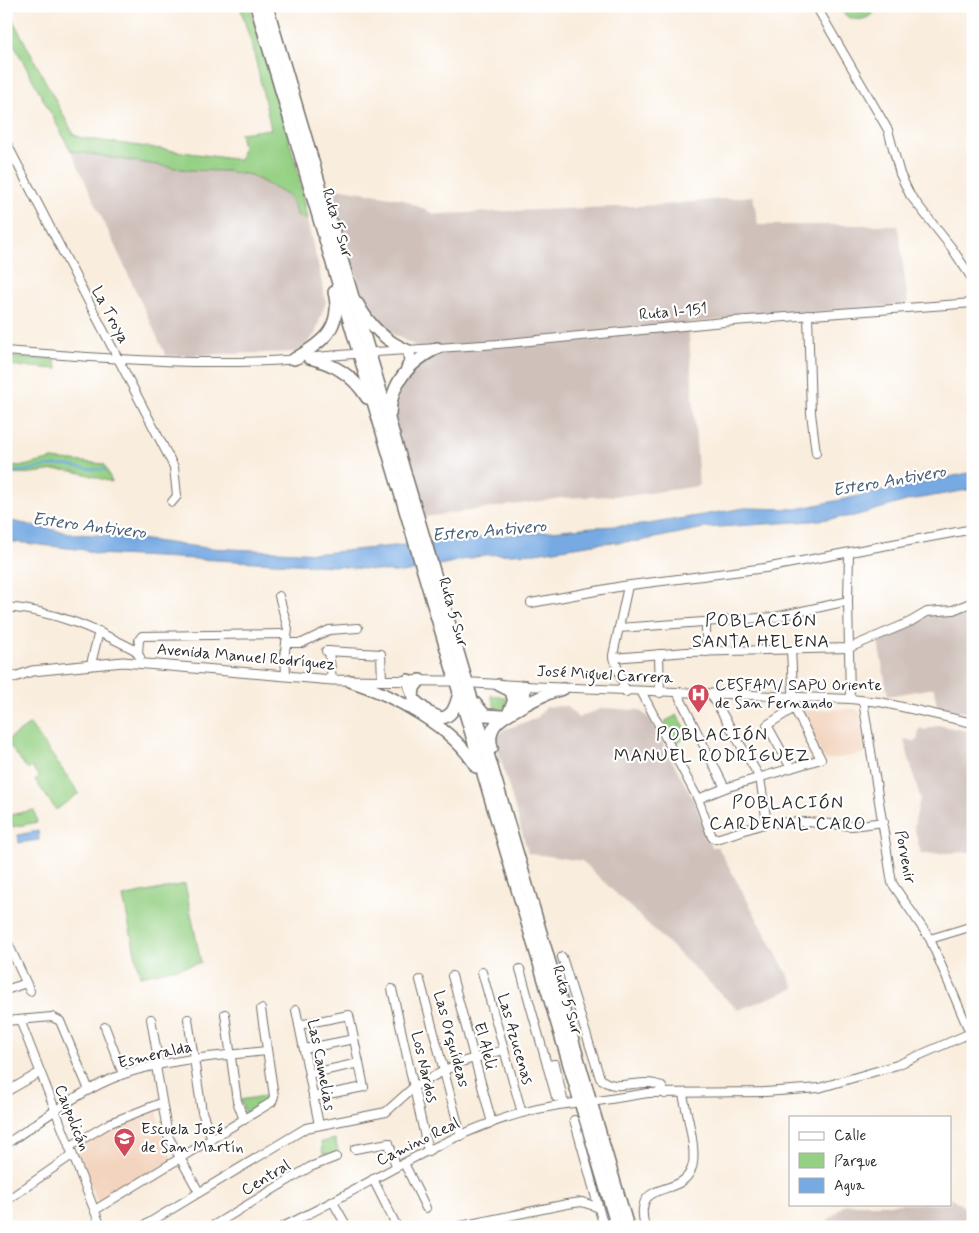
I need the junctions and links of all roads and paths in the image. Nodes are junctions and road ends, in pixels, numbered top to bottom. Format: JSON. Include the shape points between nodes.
{"nodes":[{"id":1,"x":256,"y":6,"type":"edge"},
{"id":2,"x":267,"y":6,"type":"edge"},
{"id":3,"x":816,"y":6,"type":"edge"},
{"id":4,"x":6,"y":142,"type":"edge"},
{"id":5,"x":322,"y":229,"type":"junction"},
{"id":6,"x":973,"y":280,"type":"edge"},
{"id":7,"x":349,"y":285,"type":"junction"},
{"id":8,"x":973,"y":303,"type":"edge"},
{"id":9,"x":808,"y":315,"type":"junction"},
{"id":10,"x":322,"y":340,"type":"junction"},
{"id":11,"x":437,"y":348,"type":"junction"},
{"id":12,"x":6,"y":351,"type":"edge"},
{"id":13,"x":409,"y":351,"type":"junction"},
{"id":14,"x":376,"y":352,"type":"dead end"},
{"id":15,"x":353,"y":354,"type":"dead end"},
{"id":16,"x":327,"y":356,"type":"junction"},
{"id":17,"x":308,"y":358,"type":"junction"},
{"id":18,"x":119,"y":359,"type":"junction"},
{"id":19,"x":294,"y":359,"type":"junction"},
{"id":20,"x":407,"y":368,"type":"junction"},
{"id":21,"x":379,"y":422,"type":"junction"},
{"id":22,"x":391,"y":426,"type":"junction"},
{"id":23,"x":816,"y":453,"type":"dead end"},
{"id":24,"x":172,"y":502,"type":"dead end"},
{"id":25,"x":411,"y":511,"type":"junction"},
{"id":26,"x":973,"y":529,"type":"edge"},
{"id":27,"x":849,"y":553,"type":"junction"},
{"id":28,"x":628,"y":586,"type":"junction"},
{"id":29,"x":278,"y":596,"type":"dead end"},
{"id":30,"x":848,"y":601,"type":"junction"},
{"id":31,"x":973,"y":602,"type":"edge"},
{"id":32,"x":531,"y":603,"type":"dead end"},
{"id":33,"x":6,"y":607,"type":"edge"},
{"id":34,"x":706,"y":622,"type":"junction"},
{"id":35,"x":358,"y":628,"type":"dead end"},
{"id":36,"x":619,"y":628,"type":"junction"},
{"id":37,"x":99,"y":631,"type":"junction"},
{"id":38,"x":286,"y":639,"type":"junction"},
{"id":39,"x":849,"y":648,"type":"junction"},
{"id":40,"x":791,"y":650,"type":"junction"},
{"id":41,"x":706,"y":652,"type":"junction"},
{"id":42,"x":660,"y":654,"type":"junction"},
{"id":43,"x":136,"y":658,"type":"junction"},
{"id":44,"x":613,"y":658,"type":"junction"},
{"id":45,"x":91,"y":664,"type":"junction"},
{"id":46,"x":40,"y":670,"type":"junction"},
{"id":47,"x":286,"y":676,"type":"junction"},
{"id":48,"x":6,"y":680,"type":"edge"},
{"id":49,"x":332,"y":680,"type":"junction"},
{"id":50,"x":414,"y":680,"type":"junction"},
{"id":51,"x":350,"y":681,"type":"junction"},
{"id":52,"x":382,"y":681,"type":"junction"},
{"id":53,"x":450,"y":681,"type":"dead end"},
{"id":54,"x":474,"y":683,"type":"dead end"},
{"id":55,"x":499,"y":685,"type":"junction"},
{"id":56,"x":6,"y":686,"type":"edge"},
{"id":57,"x":524,"y":686,"type":"junction"},
{"id":58,"x":562,"y":689,"type":"junction"},
{"id":59,"x":459,"y":692,"type":"junction"},
{"id":60,"x":626,"y":692,"type":"junction"},
{"id":61,"x":642,"y":692,"type":"junction"},
{"id":62,"x":660,"y":693,"type":"junction"},
{"id":63,"x":678,"y":694,"type":"junction"},
{"id":64,"x":712,"y":696,"type":"junction"},
{"id":65,"x":472,"y":698,"type":"junction"},
{"id":66,"x":793,"y":698,"type":"junction"},
{"id":67,"x":850,"y":700,"type":"junction"},
{"id":68,"x":863,"y":700,"type":"junction"},
{"id":69,"x":409,"y":701,"type":"junction"},
{"id":70,"x":517,"y":705,"type":"junction"},
{"id":71,"x":794,"y":708,"type":"junction"},
{"id":72,"x":505,"y":715,"type":"junction"},
{"id":73,"x":973,"y":723,"type":"edge"},
{"id":74,"x":791,"y":768,"type":"junction"},
{"id":75,"x":760,"y":778,"type":"junction"},
{"id":76,"x":725,"y":788,"type":"junction"},
{"id":77,"x":489,"y":798,"type":"junction"},
{"id":78,"x":698,"y":799,"type":"junction"},
{"id":79,"x":506,"y":819,"type":"junction"},
{"id":80,"x":884,"y":822,"type":"junction"},
{"id":81,"x":767,"y":823,"type":"junction"},
{"id":82,"x":973,"y":926,"type":"edge"},
{"id":83,"x":930,"y":939,"type":"junction"},
{"id":84,"x":6,"y":940,"type":"edge"},
{"id":85,"x":562,"y":957,"type":"dead end"},
{"id":86,"x":520,"y":969,"type":"dead end"},
{"id":87,"x":482,"y":972,"type":"dead end"},
{"id":88,"x":452,"y":976,"type":"dead end"},
{"id":89,"x":420,"y":980,"type":"dead end"},
{"id":90,"x":392,"y":989,"type":"dead end"},
{"id":91,"x":6,"y":990,"type":"edge"},
{"id":92,"x":261,"y":1009,"type":"dead end"},
{"id":93,"x":296,"y":1010,"type":"dead end"},
{"id":94,"x":225,"y":1014,"type":"dead end"},
{"id":95,"x":151,"y":1019,"type":"dead end"},
{"id":96,"x":188,"y":1019,"type":"dead end"},
{"id":97,"x":20,"y":1020,"type":"junction"},
{"id":98,"x":6,"y":1022,"type":"edge"},
{"id":99,"x":299,"y":1025,"type":"junction"},
{"id":100,"x":105,"y":1027,"type":"dead end"},
{"id":101,"x":972,"y":1032,"type":"edge"},
{"id":102,"x":354,"y":1039,"type":"junction"},
{"id":103,"x":304,"y":1049,"type":"junction"},
{"id":104,"x":267,"y":1050,"type":"junction"},
{"id":105,"x":504,"y":1050,"type":"junction"},
{"id":106,"x":230,"y":1054,"type":"junction"},
{"id":107,"x":474,"y":1057,"type":"junction"},
{"id":108,"x":194,"y":1059,"type":"junction"},
{"id":109,"x":359,"y":1063,"type":"junction"},
{"id":110,"x":157,"y":1065,"type":"junction"},
{"id":111,"x":547,"y":1065,"type":"junction"},
{"id":112,"x":446,"y":1071,"type":"junction"},
{"id":113,"x":39,"y":1073,"type":"junction"},
{"id":114,"x":124,"y":1074,"type":"junction"},
{"id":115,"x":309,"y":1074,"type":"junction"},
{"id":116,"x":415,"y":1086,"type":"junction"},
{"id":117,"x":89,"y":1090,"type":"junction"},
{"id":118,"x":6,"y":1092,"type":"edge"},
{"id":119,"x":665,"y":1094,"type":"junction"},
{"id":120,"x":683,"y":1094,"type":"junction"},
{"id":121,"x":313,"y":1097,"type":"junction"},
{"id":122,"x":556,"y":1097,"type":"dead end"},
{"id":123,"x":598,"y":1101,"type":"dead end"},
{"id":124,"x":161,"y":1103,"type":"junction"},
{"id":125,"x":574,"y":1103,"type":"dead end"},
{"id":126,"x":564,"y":1104,"type":"junction"},
{"id":127,"x":55,"y":1112,"type":"junction"},
{"id":128,"x":522,"y":1113,"type":"junction"},
{"id":129,"x":244,"y":1120,"type":"junction"},
{"id":130,"x":574,"y":1120,"type":"dead end"},
{"id":131,"x":492,"y":1123,"type":"junction"},
{"id":132,"x":319,"y":1125,"type":"junction"},
{"id":133,"x":461,"y":1136,"type":"junction"},
{"id":134,"x":212,"y":1139,"type":"junction"},
{"id":135,"x":6,"y":1144,"type":"edge"},
{"id":136,"x":69,"y":1147,"type":"junction"},
{"id":137,"x":354,"y":1149,"type":"dead end"},
{"id":138,"x":428,"y":1151,"type":"junction"},
{"id":139,"x":72,"y":1155,"type":"junction"},
{"id":140,"x":336,"y":1157,"type":"dead end"},
{"id":141,"x":180,"y":1159,"type":"junction"},
{"id":142,"x":404,"y":1162,"type":"junction"},
{"id":143,"x":396,"y":1166,"type":"junction"},
{"id":144,"x":373,"y":1179,"type":"junction"},
{"id":145,"x":199,"y":1192,"type":"junction"},
{"id":146,"x":6,"y":1201,"type":"edge"},
{"id":147,"x":333,"y":1202,"type":"junction"},
{"id":148,"x":597,"y":1207,"type":"junction"},
{"id":149,"x":426,"y":1208,"type":"dead end"},
{"id":150,"x":95,"y":1210,"type":"junction"},
{"id":151,"x":156,"y":1223,"type":"edge"},
{"id":152,"x":101,"y":1227,"type":"edge"},
{"id":153,"x":142,"y":1227,"type":"edge"},
{"id":154,"x":211,"y":1227,"type":"edge"},
{"id":155,"x":282,"y":1227,"type":"edge"},
{"id":156,"x":347,"y":1227,"type":"edge"},
{"id":157,"x":397,"y":1227,"type":"edge"},
{"id":158,"x":456,"y":1227,"type":"edge"},
{"id":159,"x":604,"y":1227,"type":"edge"},
{"id":160,"x":617,"y":1227,"type":"edge"},
{"id":161,"x":628,"y":1227,"type":"edge"},
{"id":162,"x":646,"y":1227,"type":"edge"}],
"edges":[{"from":1,"to":5,"type":"highway","name":"Ruta 5 Sur"},
{"from":2,"to":7,"type":"highway","name":"Ruta 5 Sur"},
{"from":3,"to":6,"type":"street","via":[[888,130],[907,190]]},
{"from":4,"to":18,"type":"street","name":"La Troya"},
{"from":5,"to":10,"type":"highway","via":[[324,253],[337,307],[333,326]]},
{"from":5,"to":21,"type":"highway","name":"Ruta 5 Sur"},
{"from":7,"to":13,"type":"highway","via":[[373,325],[389,340]]},
{"from":7,"to":22,"type":"highway","name":"Ruta 5 Sur"},
{"from":8,"to":9,"type":"street","name":"Ruta I-151"},
{"from":9,"to":11,"type":"street","name":"Ruta I-151"},
{"from":9,"to":23,"type":"street","via":[[811,413]]},
{"from":10,"to":16,"type":"highway","via":[[321,349]]},
{"from":10,"to":19,"type":"highway"},
{"from":11,"to":13,"type":"street","name":"Ruta I-151"},
{"from":11,"to":20,"type":"highway"},
{"from":12,"to":18,"type":"street"},
{"from":13,"to":14,"type":"street","name":"Ruta I-151"},
{"from":13,"to":20,"type":"highway"},
{"from":15,"to":16,"type":"street"},
{"from":16,"to":17,"type":"street"},
{"from":17,"to":19,"type":"street"},
{"from":17,"to":21,"type":"highway","via":[[352,378]]},
{"from":18,"to":19,"type":"street"},
{"from":18,"to":24,"type":"street","name":"La Troya","via":[[174,468],[177,496]]},
{"from":20,"to":22,"type":"highway","via":[[392,397]]},
{"from":21,"to":25,"type":"highway","name":"Ruta 5 Sur"},
{"from":22,"to":25,"type":"highway","name":"Ruta 5 Sur"},
{"from":25,"to":59,"type":"highway","name":"Ruta 5 Sur"},
{"from":25,"to":65,"type":"highway","name":"Ruta 5 Sur","via":[[456,640]]},
{"from":26,"to":27,"type":"street"},
{"from":27,"to":28,"type":"street"},
{"from":27,"to":30,"type":"street"},
{"from":28,"to":32,"type":"street"},
{"from":28,"to":36,"type":"street"},
{"from":29,"to":38,"type":"street","via":[[287,625]]},
{"from":30,"to":34,"type":"street","via":[[784,616]]},
{"from":30,"to":39,"type":"street"},
{"from":31,"to":39,"type":"street","via":[[953,610],[927,612]]},
{"from":33,"to":37,"type":"street","via":[[44,613]]},
{"from":34,"to":36,"type":"street"},
{"from":34,"to":41,"type":"street"},
{"from":35,"to":38,"type":"street","via":[[329,630],[302,643]]},
{"from":36,"to":44,"type":"street"},
{"from":37,"to":43,"type":"street","via":[[128,647]]},
{"from":37,"to":45,"type":"street"},
{"from":38,"to":43,"type":"street","via":[[142,636]]},
{"from":38,"to":47,"type":"street"},
{"from":39,"to":40,"type":"street"},
{"from":39,"to":67,"type":"street"},
{"from":40,"to":41,"type":"street"},
{"from":40,"to":66,"type":"street"},
{"from":41,"to":42,"type":"street"},
{"from":42,"to":44,"type":"street"},
{"from":42,"to":62,"type":"street"},
{"from":43,"to":45,"type":"main road","name":"Avenida Manuel Rodríguez"},
{"from":43,"to":47,"type":"main road","name":"Avenida Manuel Rodríguez","via":[[147,663]]},
{"from":44,"to":60,"type":"street"},
{"from":45,"to":46,"type":"main road","name":"Avenida Manuel Rodríguez"},
{"from":46,"to":48,"type":"main road","name":"Avenida Manuel Rodríguez"},
{"from":46,"to":56,"type":"main road","name":"Avenida Manuel Rodríguez"},
{"from":47,"to":49,"type":"main road","name":"Avenida Manuel Rodríguez"},
{"from":49,"to":51,"type":"main road","name":"Avenida Manuel Rodríguez"},
{"from":49,"to":52,"type":"street","via":[[328,651],[381,654]]},
{"from":50,"to":52,"type":"main road","name":"Avenida Manuel Rodríguez"},
{"from":50,"to":53,"type":"main road","name":"Avenida Manuel Rodríguez"},
{"from":50,"to":69,"type":"highway"},
{"from":51,"to":52,"type":"main road","name":"Avenida Manuel Rodríguez"},
{"from":51,"to":69,"type":"highway"},
{"from":54,"to":55,"type":"main road","name":"José Miguel Carrera"},
{"from":55,"to":57,"type":"main road","name":"José Miguel Carrera"},
{"from":55,"to":70,"type":"highway","via":[[511,691]]},
{"from":57,"to":58,"type":"street","name":"José Miguel Carrera"},
{"from":57,"to":70,"type":"highway","via":[[518,693]]},
{"from":58,"to":60,"type":"street","name":"José Miguel Carrera"},
{"from":58,"to":70,"type":"highway"},
{"from":59,"to":69,"type":"highway","via":[[454,709],[449,716],[441,718]]},
{"from":59,"to":77,"type":"highway","name":"Ruta 5 Sur"},
{"from":60,"to":61,"type":"street","name":"José Miguel Carrera"},
{"from":61,"to":62,"type":"street","name":"José Miguel Carrera"},
{"from":61,"to":78,"type":"street"},
{"from":62,"to":63,"type":"street","name":"José Miguel Carrera"},
{"from":63,"to":64,"type":"street","name":"José Miguel Carrera"},
{"from":63,"to":76,"type":"street"},
{"from":64,"to":66,"type":"street","name":"José Miguel Carrera"},
{"from":64,"to":75,"type":"street"},
{"from":65,"to":72,"type":"highway","via":[[485,715]]},
{"from":65,"to":79,"type":"highway","name":"Ruta 5 Sur"},
{"from":66,"to":67,"type":"street","name":"José Miguel Carrera"},
{"from":66,"to":71,"type":"street"},
{"from":67,"to":68,"type":"street","name":"José Miguel Carrera"},
{"from":68,"to":73,"type":"street","name":"José Miguel Carrera"},
{"from":68,"to":80,"type":"street","name":"Porvenir"},
{"from":69,"to":77,"type":"highway","via":[[461,744],[476,766]]},
{"from":70,"to":72,"type":"highway"},
{"from":71,"to":74,"type":"street","via":[[767,724]]},
{"from":71,"to":74,"type":"street","via":[[821,759]]},
{"from":72,"to":79,"type":"highway","via":[[493,726],[489,737]]},
{"from":74,"to":75,"type":"street"},
{"from":75,"to":76,"type":"street"},
{"from":75,"to":81,"type":"street"},
{"from":76,"to":78,"type":"street"},
{"from":77,"to":160,"type":"highway","name":"Ruta 5 Sur"},
{"from":78,"to":81,"type":"street","via":[[712,837],[716,839]]},
{"from":79,"to":161,"type":"highway","name":"Ruta 5 Sur"},
{"from":80,"to":81,"type":"street","via":[[852,826]]},
{"from":80,"to":83,"type":"street","name":"Porvenir","via":[[893,886]]},
{"from":82,"to":83,"type":"street"},
{"from":83,"to":101,"type":"street","name":"Porvenir"},
{"from":84,"to":91,"type":"street","via":[[28,987]]},
{"from":85,"to":119,"type":"street","via":[[600,1078],[610,1085],[654,1083],[662,1087]]},
{"from":86,"to":111,"type":"street"},
{"from":87,"to":105,"type":"street","name":"Las Azucenas"},
{"from":88,"to":107,"type":"street","name":"El Aleli"},
{"from":89,"to":112,"type":"street","name":"Las Orquídeas"},
{"from":90,"to":116,"type":"street","name":"Los Nardos"},
{"from":92,"to":104,"type":"street"},
{"from":93,"to":99,"type":"street","name":"Las Camelias"},
{"from":94,"to":106,"type":"street"},
{"from":95,"to":110,"type":"street"},
{"from":96,"to":108,"type":"street"},
{"from":97,"to":98,"type":"street"},
{"from":97,"to":113,"type":"street","name":"Caupolicán"},
{"from":97,"to":117,"type":"street","via":[[58,1018]]},
{"from":99,"to":102,"type":"street","via":[[349,1015]]},
{"from":99,"to":103,"type":"street","name":"Las Camelias"},
{"from":100,"to":114,"type":"street"},
{"from":101,"to":120,"type":"street","via":[[897,1065],[819,1088]]},
{"from":102,"to":103,"type":"street"},
{"from":102,"to":109,"type":"street"},
{"from":103,"to":115,"type":"street","name":"Las Camelias"},
{"from":104,"to":106,"type":"street","name":"Esmeralda"},
{"from":104,"to":129,"type":"street","via":[[274,1096],[272,1102]]},
{"from":105,"to":107,"type":"street"},
{"from":105,"to":128,"type":"street","name":"Las Azucenas"},
{"from":106,"to":108,"type":"street","name":"Esmeralda"},
{"from":106,"to":129,"type":"street","via":[[237,1100]]},
{"from":107,"to":112,"type":"street"},
{"from":107,"to":131,"type":"street","name":"El Aleli"},
{"from":108,"to":110,"type":"street","name":"Esmeralda"},
{"from":108,"to":134,"type":"street","via":[[202,1112]]},
{"from":109,"to":115,"type":"street"},
{"from":109,"to":121,"type":"street","via":[[364,1087]]},
{"from":110,"to":114,"type":"street","name":"Esmeralda"},
{"from":110,"to":124,"type":"street"},
{"from":111,"to":122,"type":"street"},
{"from":111,"to":126,"type":"street","via":[[555,1064]]},
{"from":112,"to":116,"type":"street"},
{"from":112,"to":133,"type":"street","name":"Las Orquídeas"},
{"from":113,"to":118,"type":"street"},
{"from":113,"to":127,"type":"street","name":"Caupolicán"},
{"from":114,"to":117,"type":"street","name":"Esmeralda"},
{"from":115,"to":121,"type":"street","name":"Las Camelias"},
{"from":116,"to":132,"type":"street","via":[[386,1112]]},
{"from":116,"to":138,"type":"street","name":"Los Nardos"},
{"from":117,"to":127,"type":"street","name":"Esmeralda"},
{"from":119,"to":120,"type":"street"},
{"from":119,"to":123,"type":"street"},
{"from":120,"to":162,"type":"street","via":[[693,1150],[692,1168],[684,1180],[647,1198],[642,1212]]},
{"from":121,"to":132,"type":"street","name":"Las Camelias"},
{"from":124,"to":136,"type":"street","via":[[110,1122]]},
{"from":124,"to":141,"type":"street","via":[[168,1136]]},
{"from":125,"to":126,"type":"street","name":"Camino Real"},
{"from":126,"to":128,"type":"street","name":"Camino Real"},
{"from":127,"to":135,"type":"street","name":"Esmeralda"},
{"from":127,"to":136,"type":"street","name":"Caupolicán"},
{"from":128,"to":131,"type":"street","name":"Camino Real"},
{"from":129,"to":134,"type":"street"},
{"from":130,"to":148,"type":"street"},
{"from":131,"to":133,"type":"street","name":"Camino Real"},
{"from":132,"to":145,"type":"street","via":[[302,1130]]},
{"from":133,"to":138,"type":"street","name":"Camino Real"},
{"from":134,"to":141,"type":"street"},
{"from":136,"to":139,"type":"street","name":"Caupolicán"},
{"from":137,"to":143,"type":"street","via":[[389,1143]]},
{"from":138,"to":142,"type":"street","name":"Camino Real"},
{"from":139,"to":146,"type":"street"},
{"from":139,"to":150,"type":"street","name":"Caupolicán"},
{"from":140,"to":154,"type":"street","name":"Central","via":[[310,1168]]},
{"from":141,"to":145,"type":"street"},
{"from":141,"to":150,"type":"street"},
{"from":142,"to":143,"type":"street","name":"Camino Real"},
{"from":142,"to":149,"type":"street"},
{"from":143,"to":144,"type":"street","name":"Camino Real"},
{"from":144,"to":147,"type":"street","name":"Camino Real"},
{"from":144,"to":157,"type":"street"},
{"from":145,"to":151,"type":"street"},
{"from":147,"to":155,"type":"street","name":"Camino Real"},
{"from":147,"to":156,"type":"street"},
{"from":148,"to":158,"type":"street","via":[[582,1202],[567,1204]]},
{"from":148,"to":159,"type":"street"},
{"from":150,"to":152,"type":"street","name":"Caupolicán"},
{"from":151,"to":153,"type":"street"}]}
